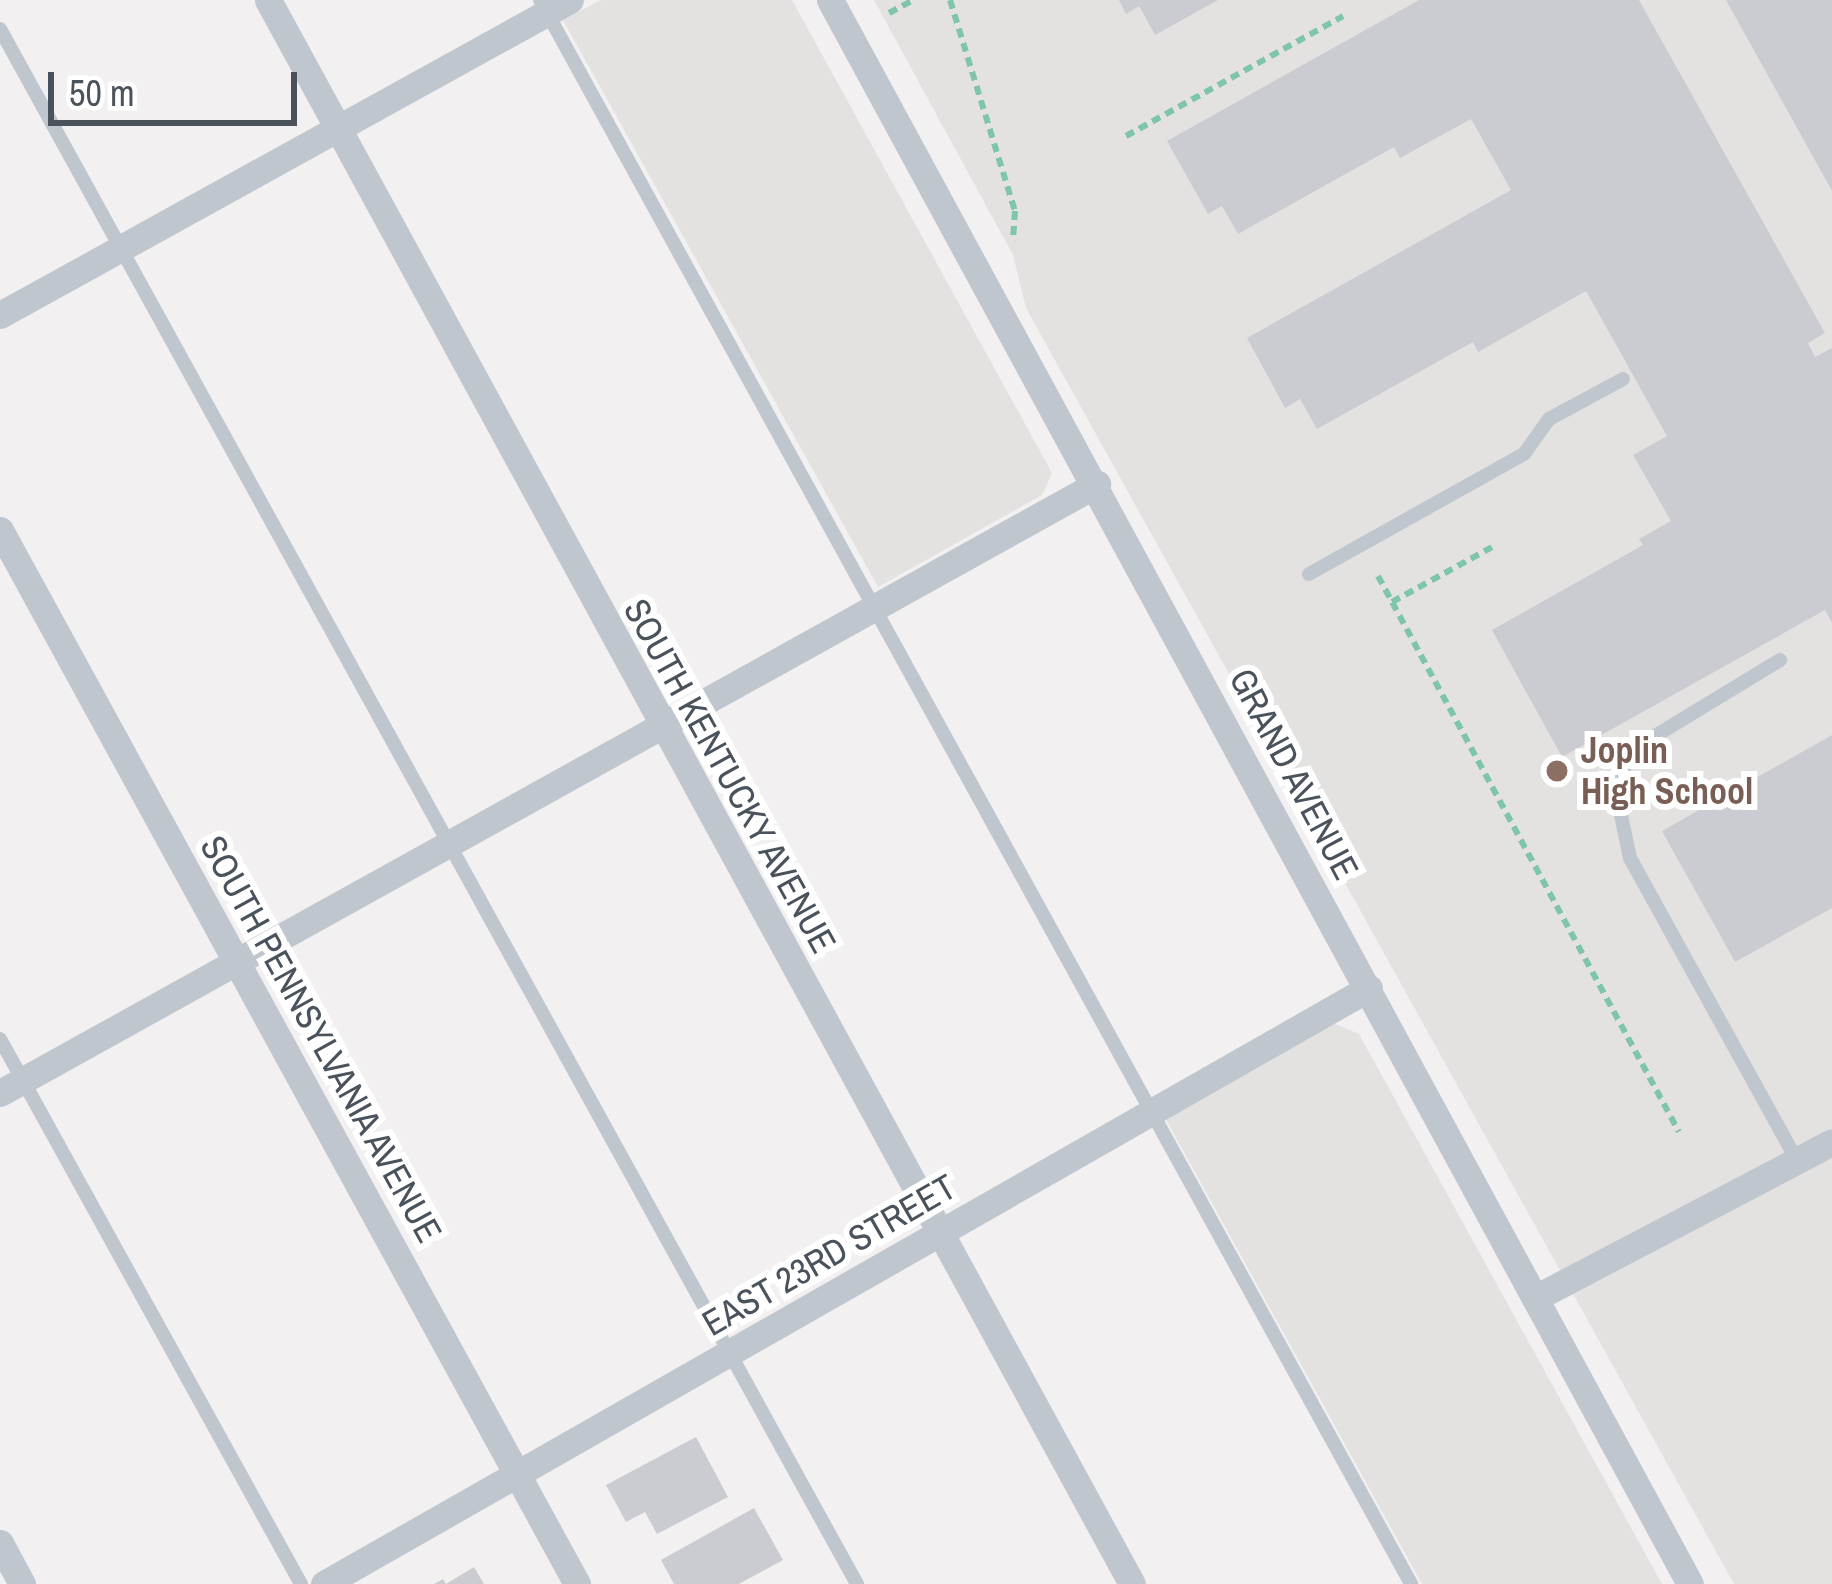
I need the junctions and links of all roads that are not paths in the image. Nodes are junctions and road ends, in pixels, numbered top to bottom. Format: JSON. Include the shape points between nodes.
{"nodes":[{"id":1,"x":268,"y":0,"type":"edge"},
{"id":2,"x":830,"y":0,"type":"edge"},
{"id":3,"x":552,"y":4,"type":"edge"},
{"id":4,"x":0,"y":29,"type":"edge"},
{"id":5,"x":340,"y":128,"type":"junction"},
{"id":6,"x":121,"y":248,"type":"junction"},
{"id":7,"x":0,"y":315,"type":"edge"},
{"id":8,"x":1623,"y":379,"type":"dead end"},
{"id":9,"x":1097,"y":484,"type":"junction"},
{"id":10,"x":0,"y":530,"type":"edge"},
{"id":11,"x":1309,"y":574,"type":"dead end"},
{"id":12,"x":874,"y":608,"type":"junction"},
{"id":13,"x":1780,"y":660,"type":"dead end"},
{"id":14,"x":661,"y":726,"type":"junction"},
{"id":15,"x":449,"y":844,"type":"junction"},
{"id":16,"x":238,"y":961,"type":"junction"},
{"id":17,"x":1369,"y":988,"type":"junction"},
{"id":18,"x":0,"y":1039,"type":"edge"},
{"id":19,"x":11,"y":1087,"type":"edge"},
{"id":20,"x":1152,"y":1112,"type":"junction"},
{"id":21,"x":1832,"y":1142,"type":"edge"},
{"id":22,"x":1797,"y":1160,"type":"junction"},
{"id":23,"x":939,"y":1233,"type":"junction"},
{"id":24,"x":1535,"y":1298,"type":"junction"},
{"id":25,"x":730,"y":1352,"type":"junction"},
{"id":26,"x":516,"y":1474,"type":"junction"},
{"id":27,"x":0,"y":1543,"type":"edge"},
{"id":28,"x":22,"y":1584,"type":"edge"},
{"id":29,"x":301,"y":1584,"type":"edge"},
{"id":30,"x":324,"y":1584,"type":"edge"},
{"id":31,"x":577,"y":1584,"type":"edge"},
{"id":32,"x":857,"y":1584,"type":"edge"},
{"id":33,"x":1132,"y":1584,"type":"edge"},
{"id":34,"x":1411,"y":1584,"type":"edge"},
{"id":35,"x":1690,"y":1584,"type":"edge"}],
"edges":[{"from":1,"to":5,"type":"street","name":"SOUTH KENTUCKY AVENUE"},
{"from":2,"to":9,"type":"street","name":"GRAND AVENUE"},
{"from":3,"to":5,"type":"street"},
{"from":3,"to":12,"type":"lane"},
{"from":4,"to":6,"type":"lane"},
{"from":5,"to":6,"type":"street"},
{"from":5,"to":14,"type":"street","name":"SOUTH KENTUCKY AVENUE"},
{"from":6,"to":7,"type":"street"},
{"from":6,"to":15,"type":"lane"},
{"from":8,"to":11,"type":"lane","via":[[1549,419],[1525,454]]},
{"from":9,"to":12,"type":"street"},
{"from":9,"to":17,"type":"street","name":"GRAND AVENUE"},
{"from":10,"to":16,"type":"street","name":"SOUTH PENNSYLVANIA AVENUE"},
{"from":12,"to":14,"type":"street"},
{"from":12,"to":20,"type":"lane"},
{"from":13,"to":22,"type":"lane","via":[[1627,753],[1618,801],[1630,859]]},
{"from":14,"to":15,"type":"street"},
{"from":14,"to":23,"type":"street","name":"SOUTH KENTUCKY AVENUE"},
{"from":15,"to":16,"type":"street"},
{"from":15,"to":25,"type":"lane"},
{"from":16,"to":19,"type":"street"},
{"from":16,"to":26,"type":"street","name":"SOUTH PENNSYLVANIA AVENUE"},
{"from":17,"to":20,"type":"street","name":"EAST 23RD STREET"},
{"from":17,"to":24,"type":"street","name":"GRAND AVENUE"},
{"from":18,"to":19,"type":"lane"},
{"from":19,"to":29,"type":"lane"},
{"from":20,"to":23,"type":"street","name":"EAST 23RD STREET"},
{"from":20,"to":34,"type":"lane"},
{"from":21,"to":22,"type":"street"},
{"from":22,"to":24,"type":"street"},
{"from":23,"to":25,"type":"street","name":"EAST 23RD STREET"},
{"from":23,"to":33,"type":"street","name":"SOUTH KENTUCKY AVENUE"},
{"from":24,"to":35,"type":"street","name":"GRAND AVENUE"},
{"from":25,"to":26,"type":"street","name":"EAST 23RD STREET"},
{"from":25,"to":32,"type":"lane"},
{"from":26,"to":30,"type":"street","name":"EAST 23RD STREET"},
{"from":26,"to":31,"type":"street","name":"SOUTH PENNSYLVANIA AVENUE"},
{"from":27,"to":28,"type":"street"}]}
